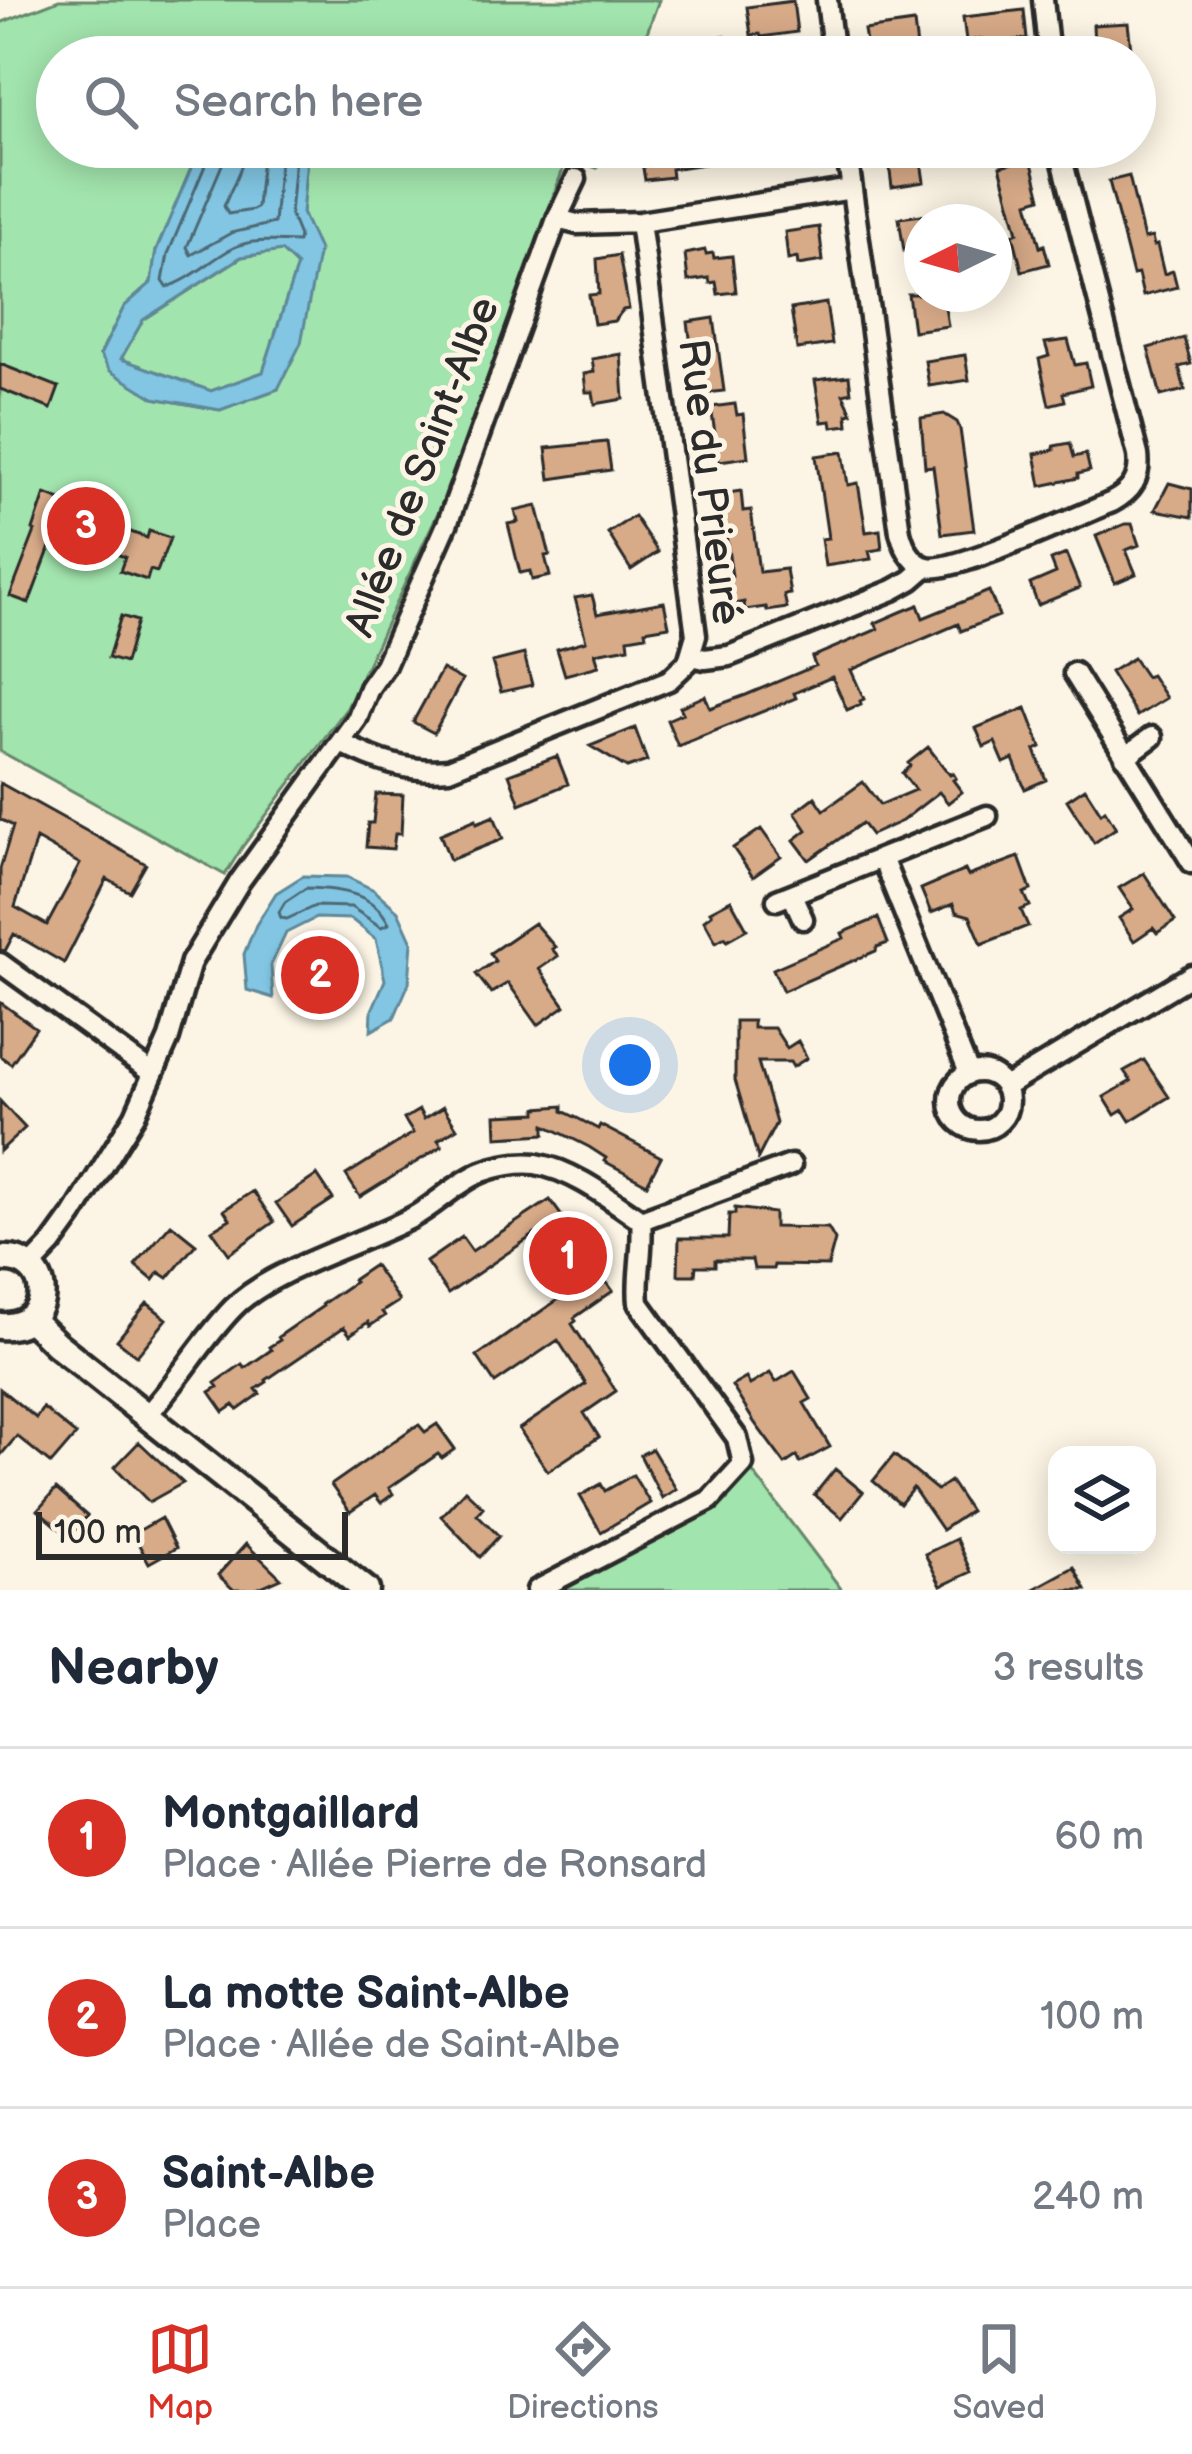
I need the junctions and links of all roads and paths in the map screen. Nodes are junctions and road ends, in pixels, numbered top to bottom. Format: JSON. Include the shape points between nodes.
{"nodes":[{"id":1,"x":827,"y":0,"type":"edge"},
{"id":2,"x":1043,"y":0,"type":"edge"},
{"id":3,"x":831,"y":36,"type":"edge"},
{"id":4,"x":1047,"y":36,"type":"edge"},
{"id":5,"x":849,"y":168,"type":"edge"},
{"id":6,"x":1064,"y":168,"type":"edge"},
{"id":7,"x":576,"y":179,"type":"dead end"},
{"id":8,"x":852,"y":189,"type":"junction"},
{"id":9,"x":557,"y":219,"type":"junction"},
{"id":10,"x":640,"y":222,"type":"junction"},
{"id":11,"x":926,"y":567,"type":"junction"},
{"id":12,"x":692,"y":656,"type":"junction"},
{"id":13,"x":1074,"y":674,"type":"dead end"},
{"id":14,"x":1152,"y":737,"type":"dead end"},
{"id":15,"x":341,"y":743,"type":"junction"},
{"id":16,"x":1125,"y":757,"type":"junction"},
{"id":17,"x":987,"y":816,"type":"dead end"},
{"id":18,"x":961,"y":827,"type":"junction"},
{"id":19,"x":971,"y":846,"type":"dead end"},
{"id":20,"x":882,"y":858,"type":"junction"},
{"id":21,"x":1192,"y":862,"type":"edge"},
{"id":22,"x":803,"y":919,"type":"dead end"},
{"id":23,"x":0,"y":964,"type":"edge"},
{"id":24,"x":1192,"y":975,"type":"edge"},
{"id":25,"x":969,"y":1073,"type":"junction"},
{"id":26,"x":153,"y":1074,"type":"junction"},
{"id":27,"x":1005,"y":1087,"type":"junction"},
{"id":28,"x":791,"y":1165,"type":"dead end"},
{"id":29,"x":641,"y":1220,"type":"junction"},
{"id":30,"x":0,"y":1259,"type":"edge"},
{"id":31,"x":31,"y":1267,"type":"junction"},
{"id":32,"x":30,"y":1319,"type":"junction"},
{"id":33,"x":0,"y":1326,"type":"edge"},
{"id":34,"x":146,"y":1415,"type":"junction"},
{"id":35,"x":366,"y":1590,"type":"edge"},
{"id":36,"x":537,"y":1590,"type":"edge"}],
"edges":[{"from":1,"to":3,"type":"street"},
{"from":2,"to":4,"type":"street"},
{"from":5,"to":8,"type":"street"},
{"from":6,"to":11,"type":"street","via":[[1138,455],[1136,480],[1123,496],[1070,519],[957,565]]},
{"from":7,"to":9,"type":"street","name":"Allée de Saint-Albe"},
{"from":8,"to":10,"type":"street"},
{"from":8,"to":11,"type":"street","via":[[900,532]]},
{"from":9,"to":10,"type":"street"},
{"from":9,"to":15,"type":"street","name":"Allée de Saint-Albe","via":[[448,522]]},
{"from":10,"to":12,"type":"street","name":"Rue du Prieuré","via":[[696,635]]},
{"from":11,"to":12,"type":"street","via":[[893,590],[729,656]]},
{"from":12,"to":15,"type":"street","name":"Rue du Prieuré","via":[[669,680],[449,769],[378,762]]},
{"from":13,"to":16,"type":"street"},
{"from":14,"to":16,"type":"street"},
{"from":15,"to":26,"type":"street","name":"Allée de Saint-Albe","via":[[191,962]]},
{"from":16,"to":21,"type":"street"},
{"from":17,"to":18,"type":"street"},
{"from":18,"to":19,"type":"street"},
{"from":18,"to":20,"type":"street"},
{"from":20,"to":22,"type":"street","via":[[784,898]]},
{"from":20,"to":25,"type":"street"},
{"from":23,"to":26,"type":"street"},
{"from":24,"to":27,"type":"street"},
{"from":25,"to":27,"type":"street","via":[[986,1072]]},
{"from":25,"to":27,"type":"street","via":[[954,1087],[950,1106],[969,1129],[998,1124],[1009,1107]]},
{"from":26,"to":31,"type":"street","name":"Allée de Saint-Albe","via":[[85,1195]]},
{"from":28,"to":29,"type":"street"},
{"from":29,"to":34,"type":"street","via":[[561,1172],[533,1164],[483,1172],[417,1215],[253,1292]]},
{"from":29,"to":36,"type":"street","via":[[638,1303],[737,1438],[743,1464],[710,1500]]},
{"from":30,"to":31,"type":"street"},
{"from":31,"to":32,"type":"street","via":[[42,1287]]},
{"from":32,"to":33,"type":"street"},
{"from":32,"to":34,"type":"street"},
{"from":34,"to":35,"type":"street"}]}
